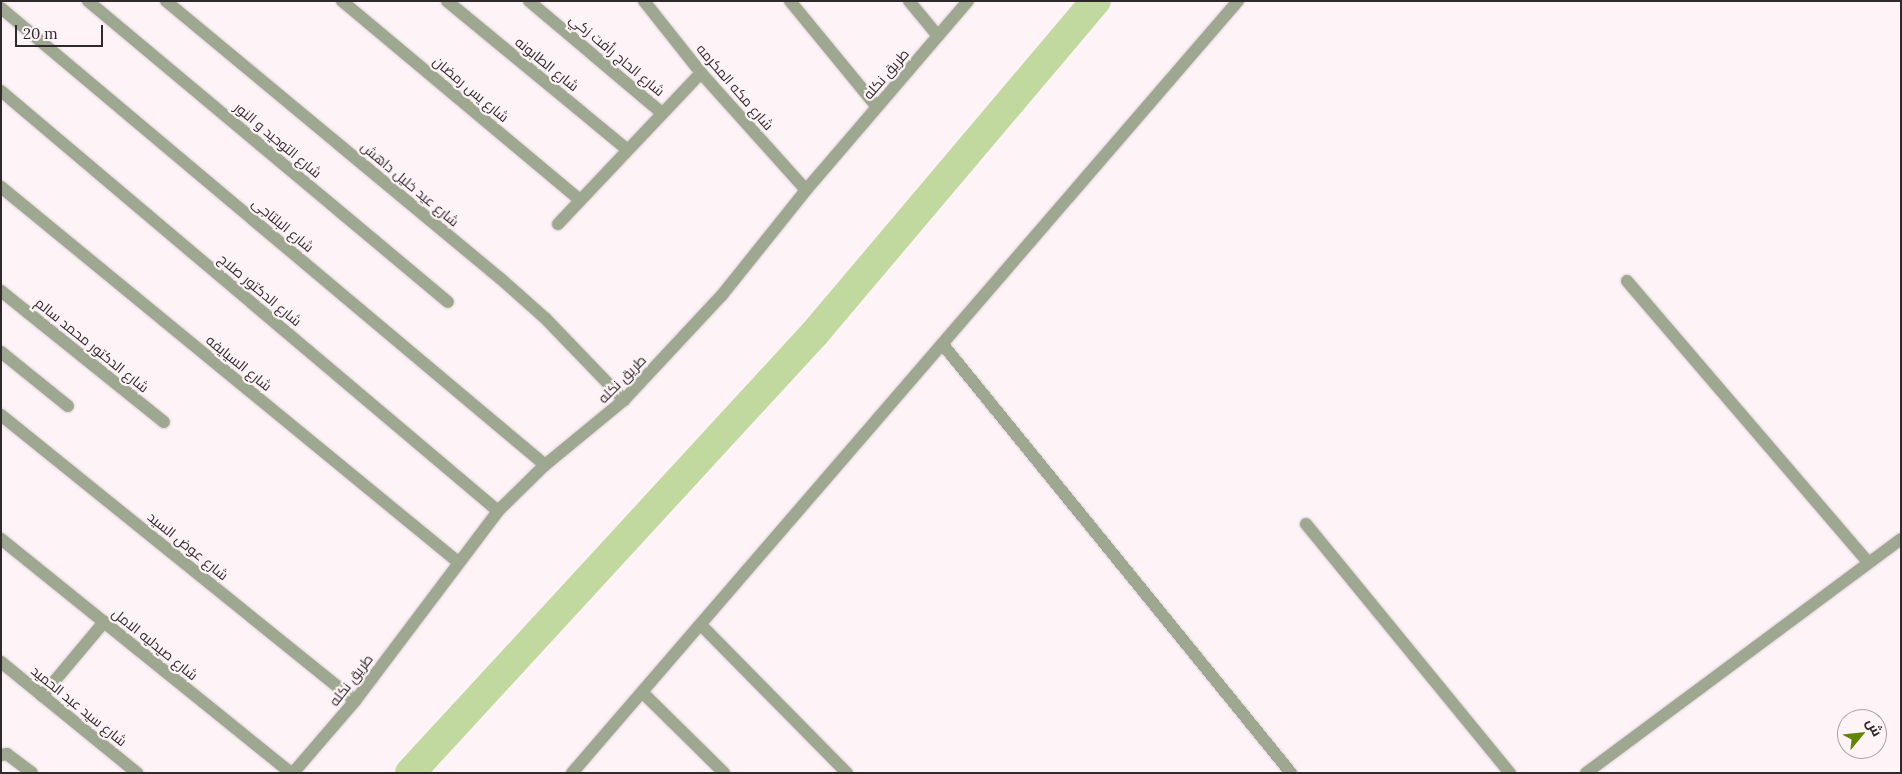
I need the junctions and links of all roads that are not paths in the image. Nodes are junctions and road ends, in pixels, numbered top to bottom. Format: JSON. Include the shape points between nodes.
{"nodes":[{"id":1,"x":88,"y":1,"type":"edge"},
{"id":2,"x":166,"y":1,"type":"edge"},
{"id":3,"x":342,"y":1,"type":"edge"},
{"id":4,"x":447,"y":1,"type":"edge"},
{"id":5,"x":529,"y":1,"type":"edge"},
{"id":6,"x":644,"y":1,"type":"edge"},
{"id":7,"x":790,"y":1,"type":"edge"},
{"id":8,"x":909,"y":1,"type":"edge"},
{"id":9,"x":968,"y":1,"type":"edge"},
{"id":10,"x":1238,"y":1,"type":"edge"},
{"id":11,"x":1,"y":8,"type":"edge"},
{"id":12,"x":938,"y":36,"type":"junction"},
{"id":13,"x":701,"y":73,"type":"junction"},
{"id":14,"x":1,"y":91,"type":"edge"},
{"id":15,"x":877,"y":107,"type":"junction"},
{"id":16,"x":662,"y":113,"type":"junction"},
{"id":17,"x":628,"y":150,"type":"junction"},
{"id":18,"x":1,"y":187,"type":"edge"},
{"id":19,"x":806,"y":190,"type":"junction"},
{"id":20,"x":580,"y":200,"type":"junction"},
{"id":21,"x":558,"y":224,"type":"dead end"},
{"id":22,"x":1627,"y":281,"type":"dead end"},
{"id":23,"x":1,"y":291,"type":"edge"},
{"id":24,"x":448,"y":302,"type":"dead end"},
{"id":25,"x":944,"y":346,"type":"junction"},
{"id":26,"x":1,"y":352,"type":"edge"},
{"id":27,"x":624,"y":400,"type":"junction"},
{"id":28,"x":68,"y":406,"type":"dead end"},
{"id":29,"x":1,"y":415,"type":"edge"},
{"id":30,"x":164,"y":422,"type":"dead end"},
{"id":31,"x":545,"y":465,"type":"junction"},
{"id":32,"x":498,"y":511,"type":"junction"},
{"id":33,"x":1306,"y":524,"type":"dead end"},
{"id":34,"x":1,"y":539,"type":"edge"},
{"id":35,"x":1901,"y":539,"type":"edge"},
{"id":36,"x":458,"y":562,"type":"junction"},
{"id":37,"x":1868,"y":562,"type":"junction"},
{"id":38,"x":104,"y":622,"type":"junction"},
{"id":39,"x":701,"y":626,"type":"junction"},
{"id":40,"x":1,"y":662,"type":"edge"},
{"id":41,"x":643,"y":693,"type":"junction"},
{"id":42,"x":42,"y":696,"type":"junction"},
{"id":43,"x":355,"y":701,"type":"junction"},
{"id":44,"x":3,"y":752,"type":"edge"},
{"id":45,"x":32,"y":773,"type":"edge"},
{"id":46,"x":137,"y":773,"type":"edge"},
{"id":47,"x":292,"y":773,"type":"edge"},
{"id":48,"x":572,"y":773,"type":"edge"},
{"id":49,"x":724,"y":773,"type":"edge"},
{"id":50,"x":847,"y":773,"type":"edge"},
{"id":51,"x":1291,"y":773,"type":"edge"},
{"id":52,"x":1510,"y":773,"type":"edge"},
{"id":53,"x":1586,"y":773,"type":"edge"}],
"edges":[{"from":1,"to":24,"type":"street","name":"شارع التوحيد و النور"},
{"from":2,"to":27,"type":"street","name":"شارع عيد خليل داهش","via":[[501,279],[545,318]]},
{"from":3,"to":20,"type":"street","name":"شارع يس رمضان"},
{"from":4,"to":17,"type":"street","name":"شارع الطابونه"},
{"from":5,"to":16,"type":"street","name":"شارع الحاج رأفت زكي"},
{"from":6,"to":13,"type":"street","name":"شارع مكه المكرمه"},
{"from":7,"to":15,"type":"street"},
{"from":8,"to":12,"type":"street"},
{"from":9,"to":12,"type":"street","name":"طريق نكله"},
{"from":10,"to":25,"type":"street"},
{"from":11,"to":31,"type":"street","name":"شارع البلتاجى"},
{"from":12,"to":15,"type":"street","name":"طريق نكله"},
{"from":13,"to":16,"type":"street"},
{"from":13,"to":19,"type":"street","name":"شارع مكه المكرمه"},
{"from":14,"to":32,"type":"street","name":"شارع الدكتور صلاح"},
{"from":15,"to":19,"type":"street","name":"طريق نكله"},
{"from":16,"to":17,"type":"street"},
{"from":17,"to":20,"type":"street"},
{"from":18,"to":36,"type":"street","name":"شارع السيايفه"},
{"from":19,"to":27,"type":"street","name":"طريق نكله","via":[[722,295]]},
{"from":20,"to":21,"type":"street"},
{"from":22,"to":37,"type":"street"},
{"from":23,"to":30,"type":"street","name":"شارع الدكتور محمد سالم"},
{"from":25,"to":39,"type":"street"},
{"from":25,"to":51,"type":"street"},
{"from":26,"to":28,"type":"street"},
{"from":27,"to":31,"type":"street","name":"طريق نكله"},
{"from":29,"to":43,"type":"street","name":"شارع عوض السيد"},
{"from":31,"to":32,"type":"street","name":"طريق نكله"},
{"from":32,"to":36,"type":"street","name":"طريق نكله"},
{"from":33,"to":52,"type":"street"},
{"from":34,"to":38,"type":"street","name":"شارع صيدليه الامل"},
{"from":35,"to":37,"type":"street"},
{"from":36,"to":43,"type":"street","name":"طريق نكله"},
{"from":37,"to":53,"type":"street"},
{"from":38,"to":42,"type":"street"},
{"from":38,"to":47,"type":"street","name":"شارع صيدليه الامل"},
{"from":39,"to":41,"type":"street"},
{"from":39,"to":50,"type":"street"},
{"from":40,"to":42,"type":"street","name":"شارع سيد عبد الحميد"},
{"from":41,"to":48,"type":"street"},
{"from":41,"to":49,"type":"street"},
{"from":42,"to":46,"type":"street","name":"شارع سيد عبد الحميد"},
{"from":43,"to":47,"type":"street","name":"طريق نكله"},
{"from":44,"to":45,"type":"street"}]}
